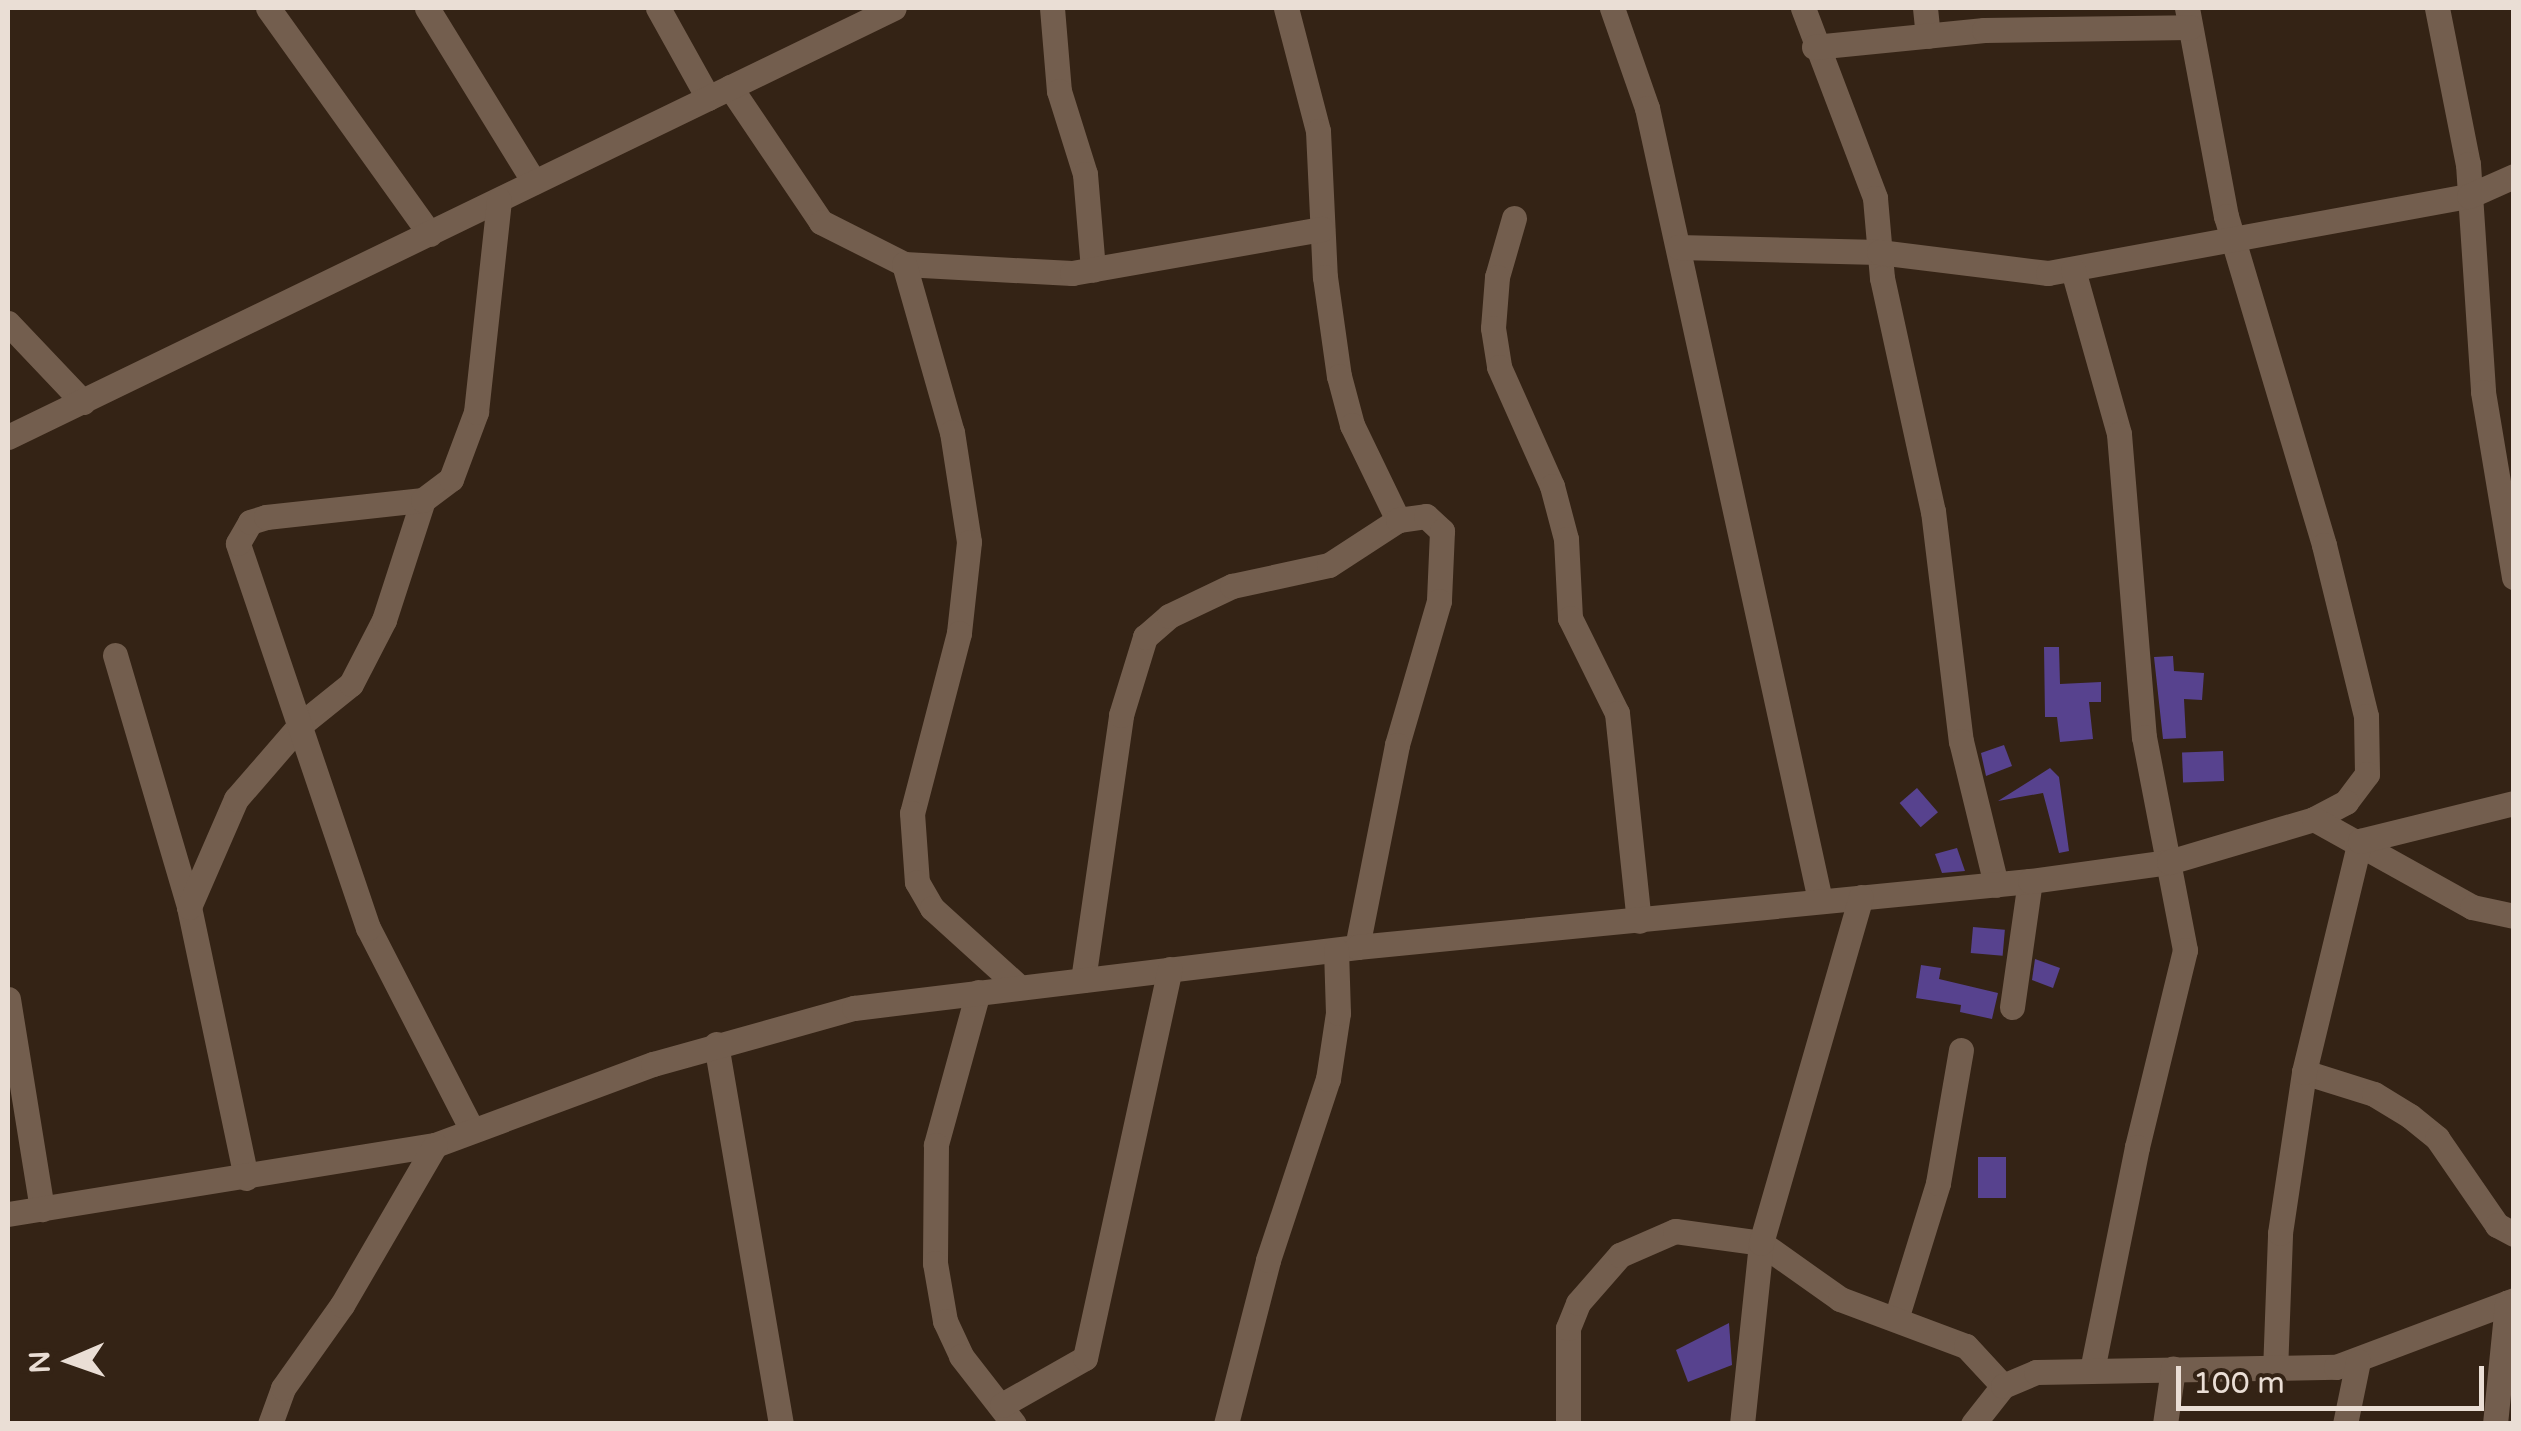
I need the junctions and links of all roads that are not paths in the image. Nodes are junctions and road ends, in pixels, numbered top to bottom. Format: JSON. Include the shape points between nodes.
{"nodes":[{"id":1,"x":268,"y":8,"type":"edge"},
{"id":2,"x":427,"y":8,"type":"edge"},
{"id":3,"x":658,"y":8,"type":"edge"},
{"id":4,"x":894,"y":8,"type":"edge"},
{"id":5,"x":1052,"y":8,"type":"edge"},
{"id":6,"x":1286,"y":8,"type":"edge"},
{"id":7,"x":1612,"y":8,"type":"edge"},
{"id":8,"x":1802,"y":8,"type":"edge"},
{"id":9,"x":1925,"y":8,"type":"edge"},
{"id":10,"x":2437,"y":8,"type":"edge"},
{"id":11,"x":2189,"y":17,"type":"edge"},
{"id":12,"x":1928,"y":36,"type":"junction"},
{"id":13,"x":1814,"y":47,"type":"junction"},
{"id":14,"x":719,"y":92,"type":"junction"},
{"id":15,"x":2514,"y":176,"type":"edge"},
{"id":16,"x":534,"y":182,"type":"junction"},
{"id":17,"x":2469,"y":196,"type":"junction"},
{"id":18,"x":499,"y":200,"type":"junction"},
{"id":19,"x":1514,"y":218,"type":"dead end"},
{"id":20,"x":1322,"y":228,"type":"junction"},
{"id":21,"x":430,"y":234,"type":"junction"},
{"id":22,"x":2232,"y":235,"type":"junction"},
{"id":23,"x":1678,"y":247,"type":"junction"},
{"id":24,"x":1879,"y":252,"type":"junction"},
{"id":25,"x":904,"y":264,"type":"junction"},
{"id":26,"x":1093,"y":270,"type":"junction"},
{"id":27,"x":2073,"y":270,"type":"junction"},
{"id":28,"x":8,"y":323,"type":"edge"},
{"id":29,"x":82,"y":402,"type":"junction"},
{"id":30,"x":8,"y":437,"type":"edge"},
{"id":31,"x":423,"y":500,"type":"junction"},
{"id":32,"x":1398,"y":520,"type":"junction"},
{"id":33,"x":2514,"y":577,"type":"edge"},
{"id":34,"x":115,"y":655,"type":"dead end"},
{"id":35,"x":300,"y":725,"type":"junction"},
{"id":36,"x":2514,"y":803,"type":"edge"},
{"id":37,"x":2314,"y":819,"type":"junction"},
{"id":38,"x":2360,"y":841,"type":"junction"},
{"id":39,"x":2169,"y":862,"type":"junction"},
{"id":40,"x":2030,"y":881,"type":"junction"},
{"id":41,"x":1996,"y":885,"type":"junction"},
{"id":42,"x":1862,"y":897,"type":"junction"},
{"id":43,"x":1820,"y":900,"type":"junction"},
{"id":44,"x":188,"y":907,"type":"junction"},
{"id":45,"x":2514,"y":916,"type":"edge"},
{"id":46,"x":1639,"y":920,"type":"junction"},
{"id":47,"x":1347,"y":949,"type":"junction"},
{"id":48,"x":1170,"y":970,"type":"junction"},
{"id":49,"x":1083,"y":980,"type":"junction"},
{"id":50,"x":1019,"y":987,"type":"junction"},
{"id":51,"x":978,"y":992,"type":"junction"},
{"id":52,"x":8,"y":999,"type":"edge"},
{"id":53,"x":2012,"y":1007,"type":"dead end"},
{"id":54,"x":716,"y":1044,"type":"junction"},
{"id":55,"x":1961,"y":1050,"type":"dead end"},
{"id":56,"x":2304,"y":1072,"type":"junction"},
{"id":57,"x":472,"y":1130,"type":"junction"},
{"id":58,"x":436,"y":1145,"type":"junction"},
{"id":59,"x":246,"y":1178,"type":"junction"},
{"id":60,"x":42,"y":1209,"type":"junction"},
{"id":61,"x":8,"y":1214,"type":"edge"},
{"id":62,"x":2514,"y":1234,"type":"edge"},
{"id":63,"x":1761,"y":1243,"type":"junction"},
{"id":64,"x":2510,"y":1302,"type":"edge"},
{"id":65,"x":1896,"y":1319,"type":"junction"},
{"id":66,"x":2358,"y":1361,"type":"junction"},
{"id":67,"x":2174,"y":1369,"type":"junction"},
{"id":68,"x":2092,"y":1370,"type":"junction"},
{"id":69,"x":2276,"y":1372,"type":"junction"},
{"id":70,"x":2003,"y":1386,"type":"junction"},
{"id":71,"x":1008,"y":1414,"type":"edge"},
{"id":72,"x":270,"y":1424,"type":"edge"},
{"id":73,"x":781,"y":1424,"type":"edge"},
{"id":74,"x":1226,"y":1424,"type":"edge"},
{"id":75,"x":1568,"y":1424,"type":"edge"},
{"id":76,"x":1742,"y":1424,"type":"edge"},
{"id":77,"x":1973,"y":1424,"type":"edge"},
{"id":78,"x":2165,"y":1424,"type":"edge"},
{"id":79,"x":2345,"y":1424,"type":"edge"},
{"id":80,"x":2495,"y":1424,"type":"edge"}],
"edges":[{"from":1,"to":21,"type":"street"},
{"from":2,"to":16,"type":"street"},
{"from":3,"to":14,"type":"street"},
{"from":4,"to":14,"type":"street"},
{"from":5,"to":26,"type":"street","via":[[1059,91],[1085,174]]},
{"from":6,"to":20,"type":"street","via":[[1318,131]]},
{"from":7,"to":23,"type":"street","via":[[1647,108]]},
{"from":8,"to":13,"type":"street"},
{"from":9,"to":12,"type":"street"},
{"from":10,"to":17,"type":"street"},
{"from":11,"to":12,"type":"street"},
{"from":11,"to":22,"type":"street"},
{"from":12,"to":13,"type":"street"},
{"from":13,"to":24,"type":"street","via":[[1875,198]]},
{"from":14,"to":16,"type":"street"},
{"from":14,"to":25,"type":"street","via":[[821,222]]},
{"from":15,"to":17,"type":"street"},
{"from":16,"to":18,"type":"street"},
{"from":17,"to":22,"type":"street"},
{"from":17,"to":33,"type":"street","via":[[2483,392]]},
{"from":18,"to":21,"type":"street"},
{"from":18,"to":31,"type":"street","via":[[476,412],[451,480]]},
{"from":19,"to":46,"type":"street","via":[[1497,277],[1493,328],[1499,367],[1552,486],[1566,539],[1570,618],[1617,713]]},
{"from":20,"to":26,"type":"street"},
{"from":20,"to":32,"type":"street","via":[[1346,403]]},
{"from":21,"to":29,"type":"street"},
{"from":22,"to":27,"type":"street"},
{"from":22,"to":37,"type":"street","via":[[2324,545],[2366,716],[2367,774],[2346,802]]},
{"from":23,"to":24,"type":"street"},
{"from":23,"to":43,"type":"street"},
{"from":24,"to":27,"type":"street","via":[[2026,272]]},
{"from":24,"to":41,"type":"street","via":[[1933,512],[1958,725]]},
{"from":25,"to":26,"type":"street","via":[[967,272]]},
{"from":25,"to":50,"type":"street","via":[[952,432],[969,542],[959,633],[912,814],[916,882],[932,908]]},
{"from":27,"to":39,"type":"street","via":[[2119,434],[2144,737]]},
{"from":28,"to":29,"type":"street"},
{"from":29,"to":30,"type":"street"},
{"from":31,"to":35,"type":"street","via":[[364,661],[350,684]]},
{"from":31,"to":35,"type":"street","via":[[266,517],[240,530],[238,554]]},
{"from":32,"to":47,"type":"street","via":[[1426,516],[1442,531],[1438,601]]},
{"from":32,"to":49,"type":"street","via":[[1329,565],[1232,586],[1169,616],[1145,637],[1122,714]]},
{"from":34,"to":44,"type":"street"},
{"from":35,"to":44,"type":"street","via":[[224,818]]},
{"from":35,"to":57,"type":"street","via":[[368,928]]},
{"from":36,"to":38,"type":"street"},
{"from":37,"to":38,"type":"street"},
{"from":37,"to":39,"type":"street"},
{"from":38,"to":45,"type":"street","via":[[2472,906]]},
{"from":38,"to":56,"type":"street"},
{"from":39,"to":40,"type":"street"},
{"from":39,"to":68,"type":"street","via":[[2186,950]]},
{"from":40,"to":41,"type":"street"},
{"from":40,"to":53,"type":"street"},
{"from":41,"to":42,"type":"street"},
{"from":42,"to":43,"type":"street"},
{"from":42,"to":63,"type":"street"},
{"from":43,"to":46,"type":"street"},
{"from":44,"to":59,"type":"street"},
{"from":46,"to":47,"type":"street"},
{"from":47,"to":48,"type":"street"},
{"from":47,"to":74,"type":"street","via":[[1328,1079],[1268,1260]]},
{"from":48,"to":49,"type":"street"},
{"from":48,"to":71,"type":"street","via":[[1085,1358]]},
{"from":49,"to":50,"type":"street"},
{"from":50,"to":51,"type":"street"},
{"from":51,"to":54,"type":"street","via":[[802,1018]]},
{"from":51,"to":71,"type":"street","via":[[936,1145],[935,1263],[945,1321],[961,1356]]},
{"from":52,"to":60,"type":"street"},
{"from":54,"to":57,"type":"street"},
{"from":54,"to":73,"type":"street"},
{"from":55,"to":65,"type":"street","via":[[1938,1183]]},
{"from":56,"to":62,"type":"street","via":[[2374,1094],[2410,1116],[2437,1138],[2497,1225]]},
{"from":56,"to":69,"type":"street","via":[[2280,1233]]},
{"from":57,"to":58,"type":"street"},
{"from":58,"to":59,"type":"street"},
{"from":58,"to":72,"type":"street","via":[[342,1305],[284,1388]]},
{"from":59,"to":60,"type":"street"},
{"from":60,"to":61,"type":"street"},
{"from":63,"to":65,"type":"street","via":[[1840,1298]]},
{"from":63,"to":75,"type":"street","via":[[1675,1231],[1620,1255],[1578,1303],[1568,1328]]},
{"from":63,"to":76,"type":"street"},
{"from":64,"to":66,"type":"street","via":[[2408,1336]]},
{"from":64,"to":80,"type":"street"},
{"from":65,"to":70,"type":"street","via":[[1966,1346]]},
{"from":66,"to":69,"type":"street"},
{"from":66,"to":79,"type":"street"},
{"from":67,"to":68,"type":"street"},
{"from":67,"to":69,"type":"street"},
{"from":67,"to":78,"type":"street"},
{"from":68,"to":70,"type":"street","via":[[2036,1372]]},
{"from":70,"to":77,"type":"street"}]}
